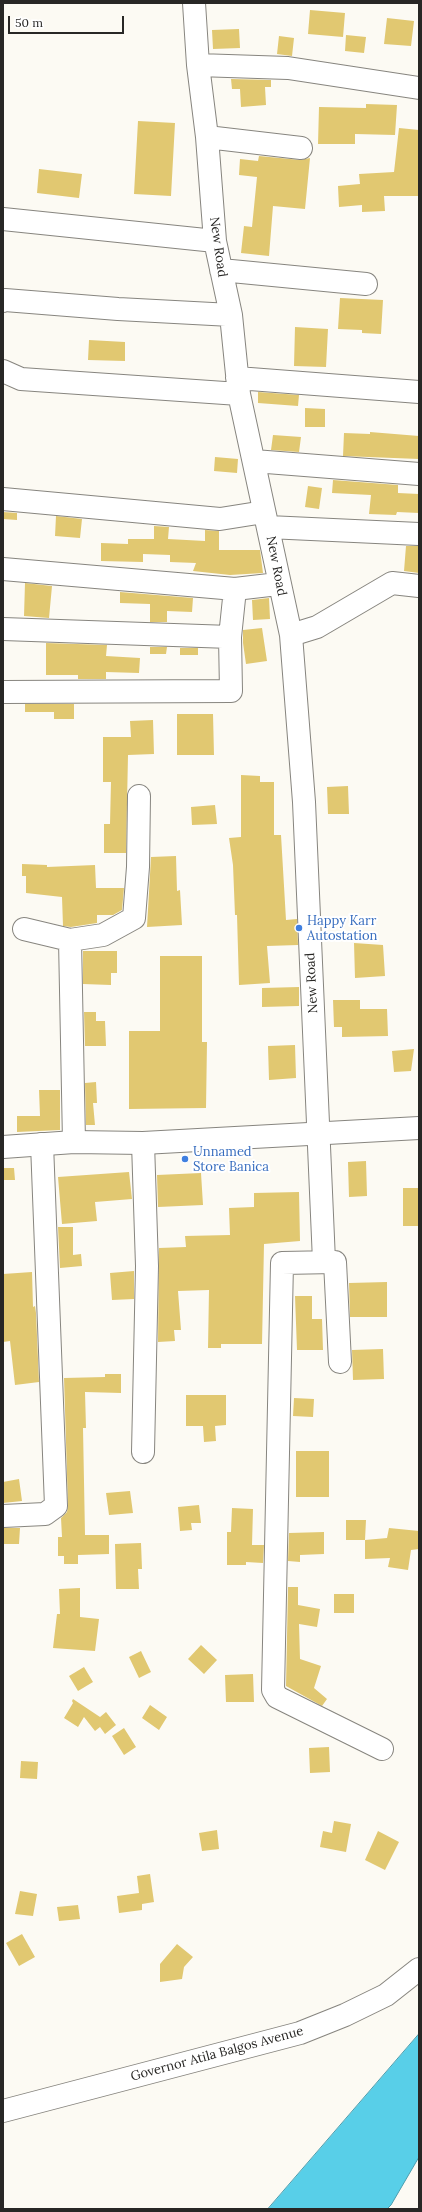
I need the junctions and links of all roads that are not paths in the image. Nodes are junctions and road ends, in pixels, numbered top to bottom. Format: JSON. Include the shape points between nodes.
{"nodes":[{"id":1,"x":194,"y":3,"type":"edge"},
{"id":2,"x":198,"y":65,"type":"junction"},
{"id":3,"x":419,"y":88,"type":"edge"},
{"id":4,"x":207,"y":137,"type":"junction"},
{"id":5,"x":301,"y":148,"type":"dead end"},
{"id":6,"x":3,"y":219,"type":"edge"},
{"id":7,"x":215,"y":241,"type":"junction"},
{"id":8,"x":221,"y":270,"type":"junction"},
{"id":9,"x":366,"y":284,"type":"dead end"},
{"id":10,"x":3,"y":301,"type":"edge"},
{"id":11,"x":231,"y":315,"type":"junction"},
{"id":12,"x":3,"y":371,"type":"edge"},
{"id":13,"x":238,"y":386,"type":"junction"},
{"id":14,"x":419,"y":392,"type":"edge"},
{"id":15,"x":254,"y":461,"type":"junction"},
{"id":16,"x":419,"y":474,"type":"edge"},
{"id":17,"x":3,"y":499,"type":"edge"},
{"id":18,"x":266,"y":520,"type":"junction"},
{"id":19,"x":419,"y":534,"type":"edge"},
{"id":20,"x":3,"y":569,"type":"edge"},
{"id":21,"x":278,"y":584,"type":"junction"},
{"id":22,"x":419,"y":586,"type":"edge"},
{"id":23,"x":235,"y":589,"type":"junction"},
{"id":24,"x":3,"y":629,"type":"edge"},
{"id":25,"x":291,"y":635,"type":"junction"},
{"id":26,"x":230,"y":637,"type":"junction"},
{"id":27,"x":3,"y":692,"type":"edge"},
{"id":28,"x":139,"y":796,"type":"dead end"},
{"id":29,"x":24,"y":929,"type":"dead end"},
{"id":30,"x":70,"y":940,"type":"junction"},
{"id":31,"x":419,"y":1128,"type":"edge"},
{"id":32,"x":319,"y":1133,"type":"junction"},
{"id":33,"x":74,"y":1142,"type":"junction"},
{"id":34,"x":143,"y":1143,"type":"junction"},
{"id":35,"x":42,"y":1144,"type":"junction"},
{"id":36,"x":3,"y":1147,"type":"edge"},
{"id":37,"x":324,"y":1261,"type":"junction"},
{"id":38,"x":340,"y":1362,"type":"dead end"},
{"id":39,"x":143,"y":1452,"type":"dead end"},
{"id":40,"x":3,"y":1516,"type":"edge"},
{"id":41,"x":382,"y":1749,"type":"dead end"},
{"id":42,"x":419,"y":1969,"type":"edge"},
{"id":43,"x":3,"y":2111,"type":"edge"}],
"edges":[{"from":1,"to":2,"type":"street","name":"New Road"},
{"from":2,"to":3,"type":"street","via":[[288,68]]},
{"from":2,"to":4,"type":"street","name":"New Road"},
{"from":4,"to":5,"type":"street"},
{"from":4,"to":7,"type":"street","name":"New Road"},
{"from":6,"to":7,"type":"street"},
{"from":7,"to":8,"type":"street","name":"New Road"},
{"from":8,"to":9,"type":"street"},
{"from":8,"to":11,"type":"street","name":"New Road"},
{"from":10,"to":11,"type":"street"},
{"from":11,"to":13,"type":"street","name":"New Road"},
{"from":12,"to":13,"type":"street","via":[[21,379]]},
{"from":13,"to":14,"type":"street"},
{"from":13,"to":15,"type":"street","name":"New Road"},
{"from":15,"to":16,"type":"street"},
{"from":15,"to":18,"type":"street","name":"New Road"},
{"from":17,"to":18,"type":"street","via":[[220,519]]},
{"from":18,"to":19,"type":"street"},
{"from":18,"to":21,"type":"street","name":"New Road"},
{"from":20,"to":23,"type":"street"},
{"from":21,"to":23,"type":"street"},
{"from":21,"to":25,"type":"street","name":"New Road"},
{"from":22,"to":25,"type":"street","via":[[392,583],[317,627]]},
{"from":23,"to":26,"type":"street"},
{"from":24,"to":26,"type":"street"},
{"from":25,"to":32,"type":"street","name":"New Road","via":[[304,802]]},
{"from":26,"to":27,"type":"street","via":[[231,691]]},
{"from":28,"to":30,"type":"street","via":[[134,918],[103,935]]},
{"from":29,"to":30,"type":"street"},
{"from":30,"to":33,"type":"street"},
{"from":31,"to":32,"type":"street"},
{"from":32,"to":34,"type":"street"},
{"from":32,"to":37,"type":"street","name":"New Road"},
{"from":33,"to":34,"type":"street"},
{"from":33,"to":35,"type":"street"},
{"from":34,"to":39,"type":"street","via":[[147,1266]]},
{"from":35,"to":36,"type":"street"},
{"from":35,"to":40,"type":"street","via":[[56,1506],[45,1514]]},
{"from":37,"to":38,"type":"street","via":[[335,1262]]},
{"from":37,"to":41,"type":"street","via":[[282,1264],[273,1690],[277,1697]]},
{"from":42,"to":43,"type":"street","name":"Governor Atila Balgos Avenue","via":[[386,1995],[300,2033]]}]}
